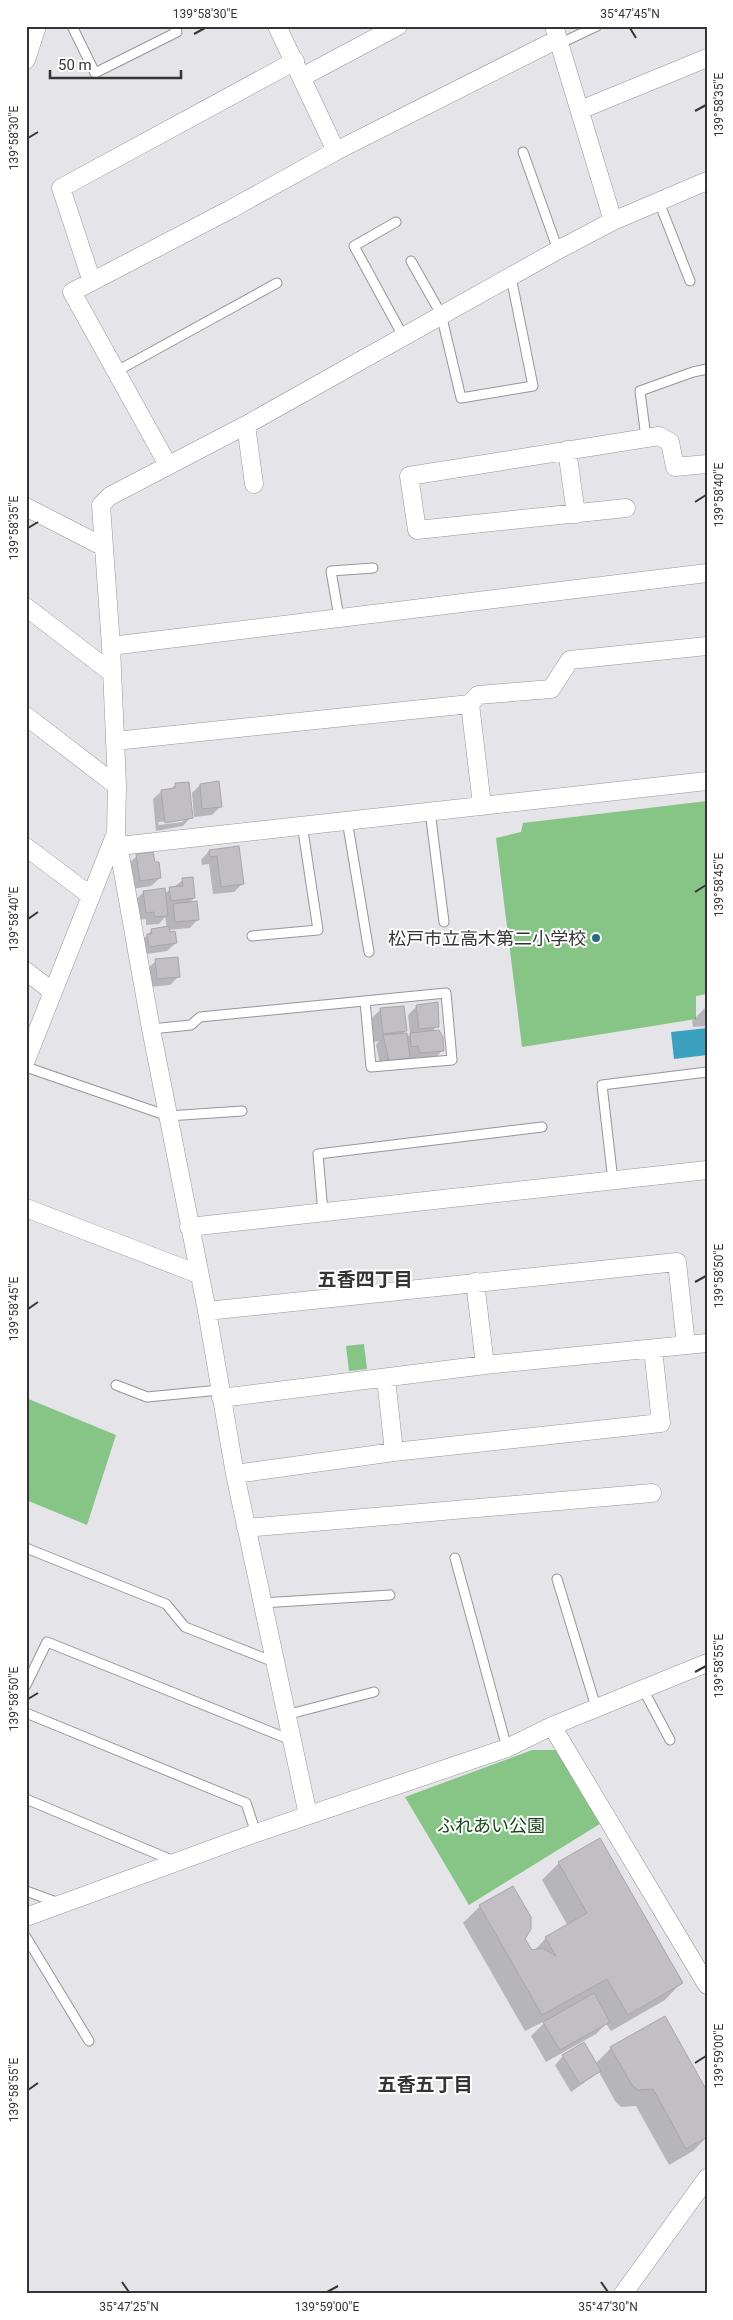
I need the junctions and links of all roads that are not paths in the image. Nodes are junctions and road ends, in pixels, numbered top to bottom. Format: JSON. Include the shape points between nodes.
{"nodes":[{"id":1,"x":38,"y":26,"type":"edge"},
{"id":2,"x":72,"y":26,"type":"edge"},
{"id":3,"x":174,"y":26,"type":"edge"},
{"id":4,"x":277,"y":26,"type":"edge"},
{"id":5,"x":398,"y":26,"type":"edge"},
{"id":6,"x":597,"y":26,"type":"edge"},
{"id":7,"x":557,"y":37,"type":"edge"},
{"id":8,"x":707,"y":58,"type":"edge"},
{"id":9,"x":26,"y":60,"type":"edge"},
{"id":10,"x":298,"y":69,"type":"junction"},
{"id":11,"x":580,"y":110,"type":"junction"},
{"id":12,"x":336,"y":151,"type":"junction"},
{"id":13,"x":523,"y":152,"type":"dead end"},
{"id":14,"x":707,"y":181,"type":"edge"},
{"id":15,"x":659,"y":202,"type":"junction"},
{"id":16,"x":613,"y":221,"type":"junction"},
{"id":17,"x":396,"y":222,"type":"dead end"},
{"id":18,"x":558,"y":250,"type":"junction"},
{"id":19,"x":411,"y":261,"type":"dead end"},
{"id":20,"x":511,"y":277,"type":"junction"},
{"id":21,"x":690,"y":280,"type":"dead end"},
{"id":22,"x":92,"y":282,"type":"junction"},
{"id":23,"x":277,"y":283,"type":"dead end"},
{"id":24,"x":441,"y":314,"type":"junction"},
{"id":25,"x":403,"y":336,"type":"junction"},
{"id":26,"x":707,"y":369,"type":"edge"},
{"id":27,"x":117,"y":371,"type":"junction"},
{"id":28,"x":246,"y":425,"type":"junction"},
{"id":29,"x":646,"y":438,"type":"junction"},
{"id":30,"x":568,"y":450,"type":"junction"},
{"id":31,"x":707,"y":464,"type":"edge"},
{"id":32,"x":168,"y":465,"type":"junction"},
{"id":33,"x":254,"y":484,"type":"dead end"},
{"id":34,"x":26,"y":507,"type":"edge"},
{"id":35,"x":626,"y":508,"type":"dead end"},
{"id":36,"x":576,"y":514,"type":"junction"},
{"id":37,"x":104,"y":547,"type":"junction"},
{"id":38,"x":374,"y":568,"type":"dead end"},
{"id":39,"x":707,"y":573,"type":"edge"},
{"id":40,"x":26,"y":607,"type":"edge"},
{"id":41,"x":340,"y":617,"type":"junction"},
{"id":42,"x":111,"y":646,"type":"junction"},
{"id":43,"x":707,"y":646,"type":"edge"},
{"id":44,"x":112,"y":673,"type":"junction"},
{"id":45,"x":470,"y":704,"type":"junction"},
{"id":46,"x":26,"y":716,"type":"edge"},
{"id":47,"x":115,"y":741,"type":"junction"},
{"id":48,"x":707,"y":781,"type":"edge"},
{"id":49,"x":117,"y":786,"type":"junction"},
{"id":50,"x":482,"y":805,"type":"junction"},
{"id":51,"x":430,"y":811,"type":"junction"},
{"id":52,"x":348,"y":820,"type":"junction"},
{"id":53,"x":302,"y":824,"type":"junction"},
{"id":54,"x":118,"y":840,"type":"junction"},
{"id":55,"x":26,"y":847,"type":"edge"},
{"id":56,"x":91,"y":896,"type":"junction"},
{"id":57,"x":444,"y":922,"type":"dead end"},
{"id":58,"x":252,"y":936,"type":"dead end"},
{"id":59,"x":369,"y":952,"type":"dead end"},
{"id":60,"x":26,"y":971,"type":"edge"},
{"id":61,"x":53,"y":992,"type":"junction"},
{"id":62,"x":365,"y":1001,"type":"junction"},
{"id":63,"x":152,"y":1029,"type":"junction"},
{"id":64,"x":30,"y":1040,"type":"edge"},
{"id":65,"x":26,"y":1060,"type":"edge"},
{"id":66,"x":26,"y":1067,"type":"edge"},
{"id":67,"x":707,"y":1072,"type":"edge"},
{"id":68,"x":242,"y":1111,"type":"dead end"},
{"id":69,"x":168,"y":1116,"type":"junction"},
{"id":70,"x":542,"y":1127,"type":"dead end"},
{"id":71,"x":707,"y":1170,"type":"edge"},
{"id":72,"x":613,"y":1181,"type":"junction"},
{"id":73,"x":26,"y":1208,"type":"edge"},
{"id":74,"x":323,"y":1213,"type":"junction"},
{"id":75,"x":189,"y":1227,"type":"junction"},
{"id":76,"x":198,"y":1274,"type":"junction"},
{"id":77,"x":476,"y":1282,"type":"junction"},
{"id":78,"x":207,"y":1311,"type":"junction"},
{"id":79,"x":707,"y":1343,"type":"edge"},
{"id":80,"x":686,"y":1345,"type":"junction"},
{"id":81,"x":653,"y":1349,"type":"junction"},
{"id":82,"x":485,"y":1365,"type":"junction"},
{"id":83,"x":386,"y":1378,"type":"junction"},
{"id":84,"x":116,"y":1385,"type":"dead end"},
{"id":85,"x":220,"y":1394,"type":"junction"},
{"id":86,"x":394,"y":1452,"type":"junction"},
{"id":87,"x":235,"y":1474,"type":"junction"},
{"id":88,"x":652,"y":1493,"type":"dead end"},
{"id":89,"x":246,"y":1528,"type":"junction"},
{"id":90,"x":26,"y":1548,"type":"edge"},
{"id":91,"x":456,"y":1558,"type":"dead end"},
{"id":92,"x":557,"y":1579,"type":"dead end"},
{"id":93,"x":390,"y":1595,"type":"dead end"},
{"id":94,"x":262,"y":1603,"type":"junction"},
{"id":95,"x":274,"y":1662,"type":"junction"},
{"id":96,"x":707,"y":1663,"type":"edge"},
{"id":97,"x":29,"y":1672,"type":"edge"},
{"id":98,"x":26,"y":1685,"type":"edge"},
{"id":99,"x":643,"y":1689,"type":"junction"},
{"id":100,"x":374,"y":1692,"type":"dead end"},
{"id":101,"x":596,"y":1707,"type":"junction"},
{"id":102,"x":26,"y":1713,"type":"edge"},
{"id":103,"x":286,"y":1715,"type":"junction"},
{"id":104,"x":552,"y":1726,"type":"junction"},
{"id":105,"x":292,"y":1740,"type":"junction"},
{"id":106,"x":670,"y":1740,"type":"dead end"},
{"id":107,"x":507,"y":1748,"type":"junction"},
{"id":108,"x":26,"y":1799,"type":"edge"},
{"id":109,"x":308,"y":1815,"type":"junction"},
{"id":110,"x":256,"y":1833,"type":"junction"},
{"id":111,"x":176,"y":1862,"type":"junction"},
{"id":112,"x":26,"y":1891,"type":"edge"},
{"id":113,"x":62,"y":1904,"type":"junction"},
{"id":114,"x":26,"y":1917,"type":"edge"},
{"id":115,"x":26,"y":1937,"type":"edge"},
{"id":116,"x":707,"y":1985,"type":"edge"},
{"id":117,"x":89,"y":2041,"type":"dead end"},
{"id":118,"x":707,"y":2178,"type":"edge"},
{"id":119,"x":623,"y":2294,"type":"edge"}],
"edges":[{"from":1,"to":9,"type":"street"},
{"from":2,"to":3,"type":"lane","via":[[95,73],[177,32]]},
{"from":4,"to":10,"type":"street"},
{"from":5,"to":10,"type":"street"},
{"from":6,"to":7,"type":"lane"},
{"from":7,"to":11,"type":"street"},
{"from":7,"to":12,"type":"street"},
{"from":8,"to":11,"type":"street"},
{"from":10,"to":12,"type":"street"},
{"from":10,"to":22,"type":"street","via":[[61,188]]},
{"from":11,"to":16,"type":"street"},
{"from":12,"to":22,"type":"street"},
{"from":13,"to":18,"type":"lane"},
{"from":14,"to":15,"type":"street"},
{"from":15,"to":16,"type":"street"},
{"from":15,"to":21,"type":"lane"},
{"from":16,"to":18,"type":"street"},
{"from":17,"to":25,"type":"lane","via":[[354,246]]},
{"from":18,"to":20,"type":"street"},
{"from":19,"to":24,"type":"lane"},
{"from":20,"to":24,"type":"street"},
{"from":20,"to":24,"type":"lane","via":[[533,386],[461,398]]},
{"from":22,"to":27,"type":"street","via":[[72,292]]},
{"from":23,"to":27,"type":"lane"},
{"from":24,"to":25,"type":"street"},
{"from":25,"to":28,"type":"street"},
{"from":26,"to":29,"type":"lane","via":[[640,391]]},
{"from":27,"to":32,"type":"street"},
{"from":28,"to":32,"type":"street"},
{"from":28,"to":33,"type":"street"},
{"from":29,"to":30,"type":"street"},
{"from":29,"to":31,"type":"street","via":[[659,436],[670,442],[675,468]]},
{"from":30,"to":36,"type":"street"},
{"from":30,"to":36,"type":"street","via":[[409,476],[417,530]]},
{"from":32,"to":37,"type":"street","via":[[110,496],[101,505]]},
{"from":34,"to":37,"type":"street"},
{"from":35,"to":36,"type":"street"},
{"from":37,"to":42,"type":"street"},
{"from":38,"to":41,"type":"lane","via":[[331,571]]},
{"from":39,"to":41,"type":"street"},
{"from":40,"to":44,"type":"street"},
{"from":41,"to":42,"type":"street"},
{"from":42,"to":44,"type":"street"},
{"from":43,"to":45,"type":"street","via":[[570,660],[551,690],[478,695]]},
{"from":44,"to":47,"type":"street"},
{"from":45,"to":47,"type":"street"},
{"from":45,"to":50,"type":"street"},
{"from":46,"to":49,"type":"street"},
{"from":47,"to":49,"type":"street"},
{"from":48,"to":50,"type":"street"},
{"from":49,"to":54,"type":"street"},
{"from":50,"to":51,"type":"street"},
{"from":51,"to":52,"type":"street"},
{"from":51,"to":57,"type":"lane"},
{"from":52,"to":53,"type":"street"},
{"from":52,"to":59,"type":"lane"},
{"from":53,"to":54,"type":"street"},
{"from":53,"to":58,"type":"lane","via":[[318,930]]},
{"from":54,"to":56,"type":"street"},
{"from":54,"to":63,"type":"street"},
{"from":55,"to":56,"type":"street"},
{"from":56,"to":61,"type":"street"},
{"from":60,"to":61,"type":"street"},
{"from":61,"to":64,"type":"street"},
{"from":62,"to":62,"type":"lane","via":[[371,1067],[452,1060],[446,993]]},
{"from":62,"to":63,"type":"lane","via":[[200,1017],[191,1025]]},
{"from":63,"to":69,"type":"street"},
{"from":64,"to":65,"type":"street"},
{"from":66,"to":69,"type":"lane"},
{"from":67,"to":72,"type":"lane","via":[[602,1084]]},
{"from":68,"to":69,"type":"lane"},
{"from":69,"to":75,"type":"street"},
{"from":70,"to":74,"type":"lane","via":[[318,1154]]},
{"from":71,"to":72,"type":"street"},
{"from":72,"to":74,"type":"street"},
{"from":73,"to":76,"type":"street"},
{"from":74,"to":75,"type":"street"},
{"from":75,"to":76,"type":"street"},
{"from":76,"to":78,"type":"street"},
{"from":77,"to":78,"type":"street"},
{"from":77,"to":80,"type":"street","via":[[677,1262]]},
{"from":77,"to":82,"type":"street"},
{"from":78,"to":85,"type":"street"},
{"from":79,"to":80,"type":"street"},
{"from":80,"to":81,"type":"street"},
{"from":81,"to":82,"type":"street"},
{"from":81,"to":86,"type":"street","via":[[661,1423]]},
{"from":82,"to":83,"type":"street"},
{"from":83,"to":85,"type":"street"},
{"from":83,"to":86,"type":"street"},
{"from":84,"to":85,"type":"lane","via":[[147,1398]]},
{"from":85,"to":87,"type":"street"},
{"from":86,"to":87,"type":"street"},
{"from":87,"to":89,"type":"street"},
{"from":88,"to":89,"type":"street"},
{"from":89,"to":94,"type":"street"},
{"from":90,"to":95,"type":"lane","via":[[166,1604],[185,1626]]},
{"from":91,"to":107,"type":"lane"},
{"from":92,"to":101,"type":"lane"},
{"from":93,"to":94,"type":"lane"},
{"from":94,"to":95,"type":"street"},
{"from":95,"to":103,"type":"street"},
{"from":96,"to":99,"type":"street"},
{"from":97,"to":98,"type":"lane"},
{"from":97,"to":105,"type":"lane","via":[[47,1642]]},
{"from":99,"to":101,"type":"street"},
{"from":99,"to":106,"type":"lane"},
{"from":100,"to":103,"type":"lane"},
{"from":101,"to":104,"type":"street"},
{"from":102,"to":110,"type":"lane","via":[[246,1803]]},
{"from":103,"to":105,"type":"street"},
{"from":104,"to":107,"type":"street"},
{"from":104,"to":116,"type":"street"},
{"from":105,"to":109,"type":"street"},
{"from":107,"to":109,"type":"street"},
{"from":108,"to":111,"type":"lane"},
{"from":109,"to":110,"type":"street"},
{"from":110,"to":111,"type":"street"},
{"from":111,"to":113,"type":"street"},
{"from":112,"to":113,"type":"lane"},
{"from":113,"to":114,"type":"street"},
{"from":115,"to":117,"type":"lane"},
{"from":118,"to":119,"type":"street"}]}
